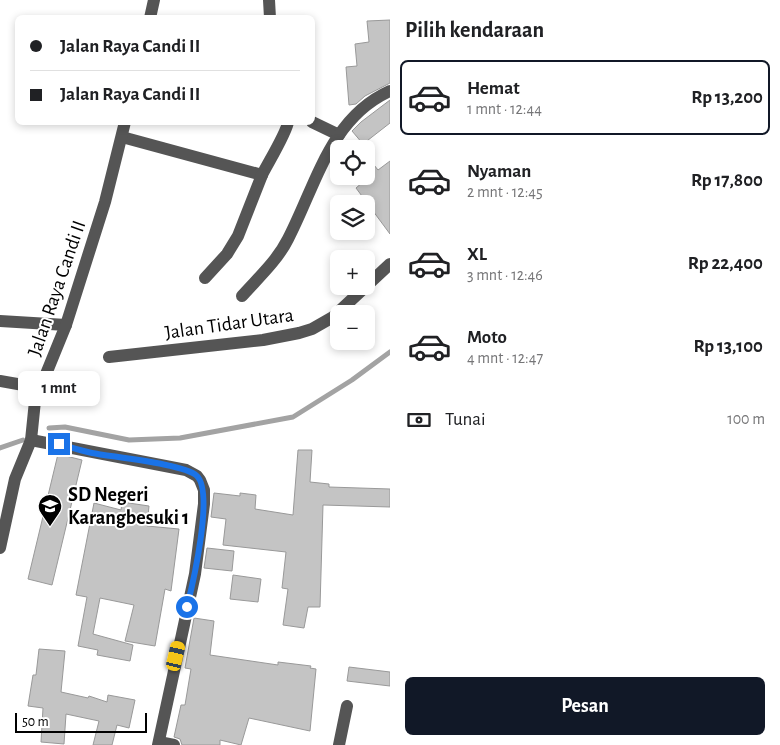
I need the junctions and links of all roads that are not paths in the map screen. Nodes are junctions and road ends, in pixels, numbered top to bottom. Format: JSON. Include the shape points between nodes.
{"nodes":[{"id":1,"x":154,"y":0,"type":"edge"},
{"id":2,"x":269,"y":0,"type":"edge"},
{"id":3,"x":151,"y":15,"type":"edge"},
{"id":4,"x":270,"y":15,"type":"edge"},
{"id":5,"x":390,"y":91,"type":"edge"},
{"id":6,"x":315,"y":123,"type":"edge"},
{"id":7,"x":124,"y":125,"type":"edge"},
{"id":8,"x":287,"y":125,"type":"edge"},
{"id":9,"x":339,"y":135,"type":"junction"},
{"id":10,"x":122,"y":137,"type":"junction"},
{"id":11,"x":262,"y":175,"type":"junction"},
{"id":12,"x":390,"y":264,"type":"edge"},
{"id":13,"x":204,"y":278,"type":"dead end"},
{"id":14,"x":242,"y":296,"type":"dead end"},
{"id":15,"x":0,"y":321,"type":"edge"},
{"id":16,"x":66,"y":325,"type":"junction"},
{"id":17,"x":109,"y":357,"type":"dead end"},
{"id":18,"x":0,"y":381,"type":"edge"},
{"id":19,"x":40,"y":388,"type":"junction"},
{"id":20,"x":31,"y":440,"type":"junction"},
{"id":21,"x":0,"y":548,"type":"edge"},
{"id":22,"x":347,"y":706,"type":"dead end"},
{"id":23,"x":158,"y":743,"type":"edge"},
{"id":24,"x":174,"y":745,"type":"edge"},
{"id":25,"x":339,"y":745,"type":"edge"}],
"edges":[{"from":1,"to":3,"type":"street"},
{"from":2,"to":4,"type":"street"},
{"from":5,"to":9,"type":"street","via":[[364,106]]},
{"from":6,"to":9,"type":"street"},
{"from":7,"to":10,"type":"street","name":"Jalan Raya Candi II"},
{"from":8,"to":11,"type":"street"},
{"from":9,"to":14,"type":"street","via":[[278,255]]},
{"from":10,"to":11,"type":"street"},
{"from":10,"to":16,"type":"street","name":"Jalan Raya Candi II"},
{"from":11,"to":13,"type":"street","via":[[228,254]]},
{"from":12,"to":17,"type":"street","name":"Jalan Tidar Utara","via":[[333,317],[306,331],[262,340]]},
{"from":15,"to":16,"type":"street"},
{"from":16,"to":19,"type":"street","name":"Jalan Raya Candi II"},
{"from":18,"to":19,"type":"street"},
{"from":19,"to":20,"type":"street","name":"Jalan Raya Candi II","via":[[35,402]]},
{"from":20,"to":21,"type":"street","name":"Jalan Raya Candi II","via":[[14,479]]},
{"from":20,"to":23,"type":"street","via":[[186,470],[197,476],[202,485],[204,504],[195,574]]},
{"from":22,"to":25,"type":"street"},
{"from":23,"to":24,"type":"street"}]}
